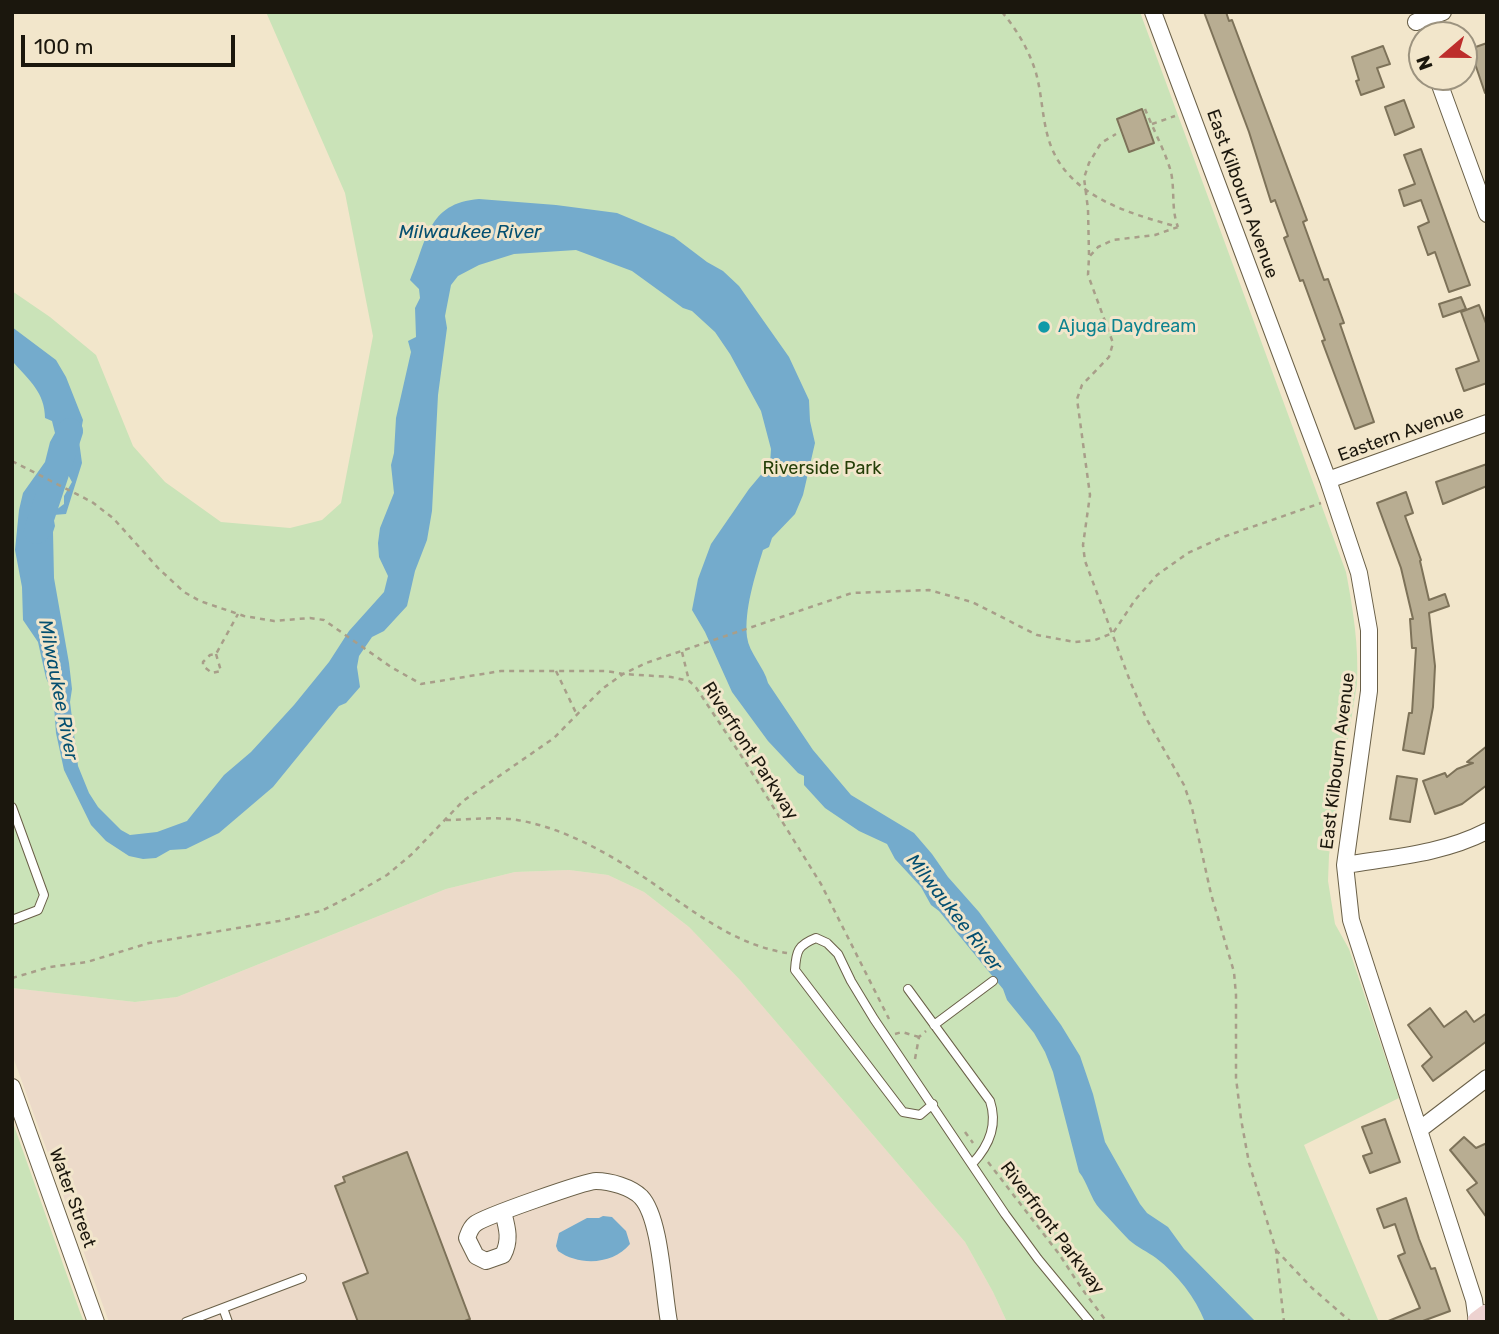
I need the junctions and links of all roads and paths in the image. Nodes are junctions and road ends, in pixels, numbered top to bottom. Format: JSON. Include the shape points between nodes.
{"nodes":[{"id":1,"x":1002,"y":12,"type":"edge"},
{"id":2,"x":1153,"y":12,"type":"edge"},
{"id":3,"x":1443,"y":12,"type":"edge"},
{"id":4,"x":1415,"y":17,"type":"edge"},
{"id":5,"x":1442,"y":91,"type":"edge"},
{"id":6,"x":1145,"y":108,"type":"dead end"},
{"id":7,"x":1190,"y":111,"type":"junction"},
{"id":8,"x":1152,"y":124,"type":"junction"},
{"id":9,"x":1116,"y":134,"type":"dead end"},
{"id":10,"x":1085,"y":189,"type":"junction"},
{"id":11,"x":1486,"y":210,"type":"edge"},
{"id":12,"x":1178,"y":227,"type":"junction"},
{"id":13,"x":1089,"y":257,"type":"junction"},
{"id":14,"x":1487,"y":423,"type":"edge"},
{"id":15,"x":12,"y":461,"type":"edge"},
{"id":16,"x":1328,"y":480,"type":"junction"},
{"id":17,"x":1334,"y":499,"type":"junction"},
{"id":18,"x":238,"y":614,"type":"junction"},
{"id":19,"x":1113,"y":633,"type":"junction"},
{"id":20,"x":682,"y":652,"type":"junction"},
{"id":21,"x":216,"y":654,"type":"junction"},
{"id":22,"x":556,"y":671,"type":"junction"},
{"id":23,"x":623,"y":674,"type":"junction"},
{"id":24,"x":689,"y":681,"type":"junction"},
{"id":25,"x":577,"y":715,"type":"junction"},
{"id":26,"x":12,"y":807,"type":"edge"},
{"id":27,"x":446,"y":820,"type":"junction"},
{"id":28,"x":1487,"y":831,"type":"edge"},
{"id":29,"x":1345,"y":865,"type":"junction"},
{"id":30,"x":12,"y":920,"type":"edge"},
{"id":31,"x":796,"y":954,"type":"junction"},
{"id":32,"x":12,"y":978,"type":"edge"},
{"id":33,"x":993,"y":981,"type":"dead end"},
{"id":34,"x":908,"y":989,"type":"dead end"},
{"id":35,"x":934,"y":1025,"type":"junction"},
{"id":36,"x":903,"y":1042,"type":"dead end"},
{"id":37,"x":909,"y":1051,"type":"dead end"},
{"id":38,"x":915,"y":1060,"type":"dead end"},
{"id":39,"x":1487,"y":1078,"type":"edge"},
{"id":40,"x":12,"y":1087,"type":"edge"},
{"id":41,"x":933,"y":1104,"type":"junction"},
{"id":42,"x":963,"y":1129,"type":"dead end"},
{"id":43,"x":1419,"y":1130,"type":"junction"},
{"id":44,"x":981,"y":1155,"type":"junction"},
{"id":45,"x":972,"y":1164,"type":"junction"},
{"id":46,"x":503,"y":1212,"type":"dead end"},
{"id":47,"x":1276,"y":1250,"type":"junction"},
{"id":48,"x":302,"y":1278,"type":"dead end"},
{"id":49,"x":223,"y":1308,"type":"junction"},
{"id":50,"x":1487,"y":1316,"type":"edge"},
{"id":51,"x":96,"y":1322,"type":"edge"},
{"id":52,"x":186,"y":1322,"type":"edge"},
{"id":53,"x":228,"y":1322,"type":"edge"},
{"id":54,"x":669,"y":1322,"type":"edge"},
{"id":55,"x":1090,"y":1322,"type":"edge"},
{"id":56,"x":1107,"y":1322,"type":"edge"},
{"id":57,"x":1284,"y":1322,"type":"edge"},
{"id":58,"x":1351,"y":1322,"type":"edge"},
{"id":59,"x":1478,"y":1322,"type":"edge"}],
"edges":[{"from":1,"to":10,"type":"path","via":[[1029,53],[1053,151]]},
{"from":2,"to":7,"type":"street","name":"East Kilbourn Avenue"},
{"from":3,"to":4,"type":"street"},
{"from":5,"to":11,"type":"street"},
{"from":6,"to":8,"type":"path"},
{"from":7,"to":8,"type":"path"},
{"from":7,"to":16,"type":"street","name":"East Kilbourn Avenue"},
{"from":8,"to":12,"type":"path","via":[[1170,168]]},
{"from":9,"to":10,"type":"path","via":[[1101,143],[1089,163]]},
{"from":10,"to":12,"type":"path","via":[[1117,208]]},
{"from":10,"to":13,"type":"path"},
{"from":12,"to":13,"type":"path","via":[[1113,240]]},
{"from":13,"to":19,"type":"path","via":[[1088,275],[1113,343],[1109,357],[1082,385],[1077,399],[1090,495],[1083,545]]},
{"from":14,"to":16,"type":"street","name":"Eastern Avenue"},
{"from":15,"to":18,"type":"path","name":"Riverfront Parkway","via":[[79,494],[113,518],[184,592]]},
{"from":16,"to":17,"type":"street","name":"East Kilbourn Avenue"},
{"from":17,"to":19,"type":"path","via":[[1188,553],[1157,575]]},
{"from":17,"to":29,"type":"street","name":"East Kilbourn Avenue","via":[[1359,573],[1369,630],[1370,691]]},
{"from":18,"to":21,"type":"path"},
{"from":18,"to":22,"type":"path","name":"Riverfront Parkway","via":[[274,621],[324,620],[422,684],[501,671]]},
{"from":19,"to":20,"type":"path","via":[[1075,642],[1047,637],[972,602],[929,590],[852,593]]},
{"from":19,"to":47,"type":"path","via":[[1146,718],[1192,808],[1234,972],[1236,1079],[1249,1163]]},
{"from":20,"to":23,"type":"path"},
{"from":20,"to":24,"type":"path"},
{"from":21,"to":21,"type":"path","via":[[203,662],[212,673],[221,671]]},
{"from":22,"to":23,"type":"path","name":"Riverfront Parkway"},
{"from":22,"to":25,"type":"path"},
{"from":23,"to":24,"type":"path","name":"Riverfront Parkway"},
{"from":23,"to":25,"type":"path"},
{"from":24,"to":36,"type":"path","name":"Riverfront Parkway","via":[[821,884]]},
{"from":25,"to":27,"type":"path","via":[[554,738],[463,801]]},
{"from":26,"to":30,"type":"lane","via":[[44,895],[38,910]]},
{"from":27,"to":31,"type":"path","via":[[509,819],[568,836],[608,855],[702,919],[773,951]]},
{"from":27,"to":32,"type":"path","via":[[387,875],[321,911],[149,943]]},
{"from":28,"to":29,"type":"street","via":[[1438,850]]},
{"from":29,"to":43,"type":"street","name":"East Kilbourn Avenue","via":[[1351,920]]},
{"from":31,"to":41,"type":"lane","via":[[796,970],[804,983],[903,1112],[920,1115]]},
{"from":31,"to":41,"type":"lane","via":[[805,942],[816,938],[838,954],[874,1019]]},
{"from":33,"to":35,"type":"lane"},
{"from":34,"to":35,"type":"lane"},
{"from":35,"to":44,"type":"lane","via":[[990,1101],[992,1132]]},
{"from":37,"to":38,"type":"path"},
{"from":39,"to":43,"type":"street"},
{"from":40,"to":51,"type":"street","name":"Water Street"},
{"from":41,"to":45,"type":"lane"},
{"from":42,"to":44,"type":"path","name":"Riverfront Parkway"},
{"from":43,"to":59,"type":"street","name":"East Kilbourn Avenue"},
{"from":44,"to":45,"type":"lane"},
{"from":44,"to":56,"type":"path","name":"Riverfront Parkway"},
{"from":45,"to":55,"type":"lane","via":[[1038,1259]]},
{"from":46,"to":54,"type":"street","via":[[594,1180],[640,1196],[656,1230]]},
{"from":47,"to":57,"type":"path"},
{"from":47,"to":58,"type":"path"},
{"from":48,"to":49,"type":"lane"},
{"from":49,"to":52,"type":"lane"},
{"from":49,"to":53,"type":"lane"},
{"from":50,"to":59,"type":"street"}]}
